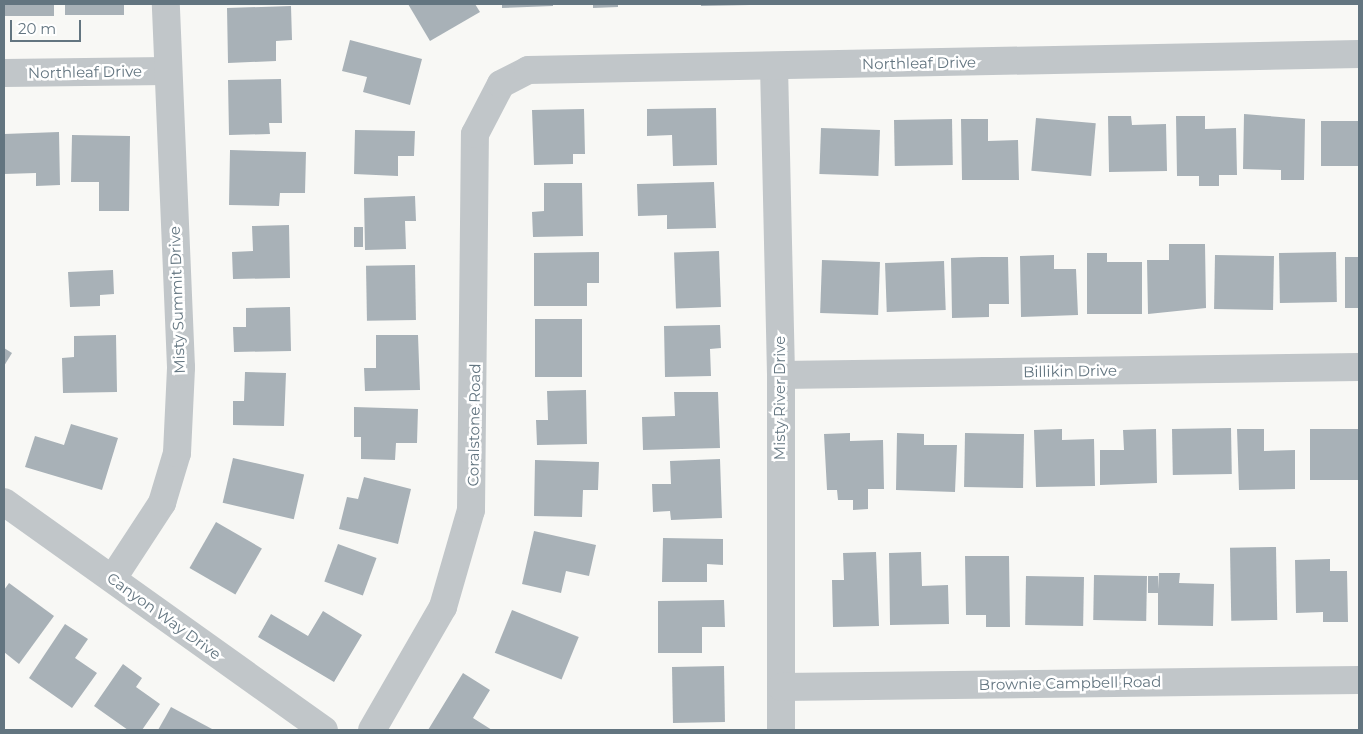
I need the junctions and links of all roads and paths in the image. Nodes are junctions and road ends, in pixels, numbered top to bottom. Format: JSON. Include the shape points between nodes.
{"nodes":[{"id":1,"x":166,"y":4,"type":"edge"},
{"id":2,"x":1359,"y":54,"type":"edge"},
{"id":3,"x":774,"y":66,"type":"junction"},
{"id":4,"x":166,"y":71,"type":"junction"},
{"id":5,"x":4,"y":73,"type":"edge"},
{"id":6,"x":492,"y":100,"type":"joint"},
{"id":7,"x":1359,"y":367,"type":"edge"},
{"id":8,"x":781,"y":376,"type":"junction"},
{"id":9,"x":4,"y":502,"type":"edge"},
{"id":10,"x":113,"y":578,"type":"junction"},
{"id":11,"x":1359,"y":680,"type":"edge"},
{"id":12,"x":781,"y":687,"type":"junction"},
{"id":13,"x":324,"y":730,"type":"edge"},
{"id":14,"x":372,"y":730,"type":"edge"},
{"id":15,"x":781,"y":730,"type":"edge"}],
"edges":[{"from":1,"to":4,"type":"street","name":"Misty Summit Drive"},
{"from":2,"to":3,"type":"street","name":"Northleaf Drive"},
{"from":3,"to":6,"type":"street","name":"Northleaf Drive","via":[[528,70],[501,84]]},
{"from":3,"to":8,"type":"street","name":"Misty River Drive"},
{"from":4,"to":5,"type":"street","name":"Northleaf Drive"},
{"from":4,"to":10,"type":"street","name":"Misty Summit Drive","via":[[181,367],[177,453],[162,503]]},
{"from":6,"to":14,"type":"street","name":"Coralstone Road","via":[[475,134],[471,510],[443,607]]},
{"from":7,"to":8,"type":"street","name":"Billikin Drive"},
{"from":8,"to":12,"type":"street","name":"Misty River Drive"},
{"from":9,"to":10,"type":"street","name":"Canyon Way Drive"},
{"from":10,"to":13,"type":"street","name":"Canyon Way Drive"},
{"from":11,"to":12,"type":"street","name":"Brownie Campbell Road"},
{"from":12,"to":15,"type":"street","name":"Misty River Drive"}]}
